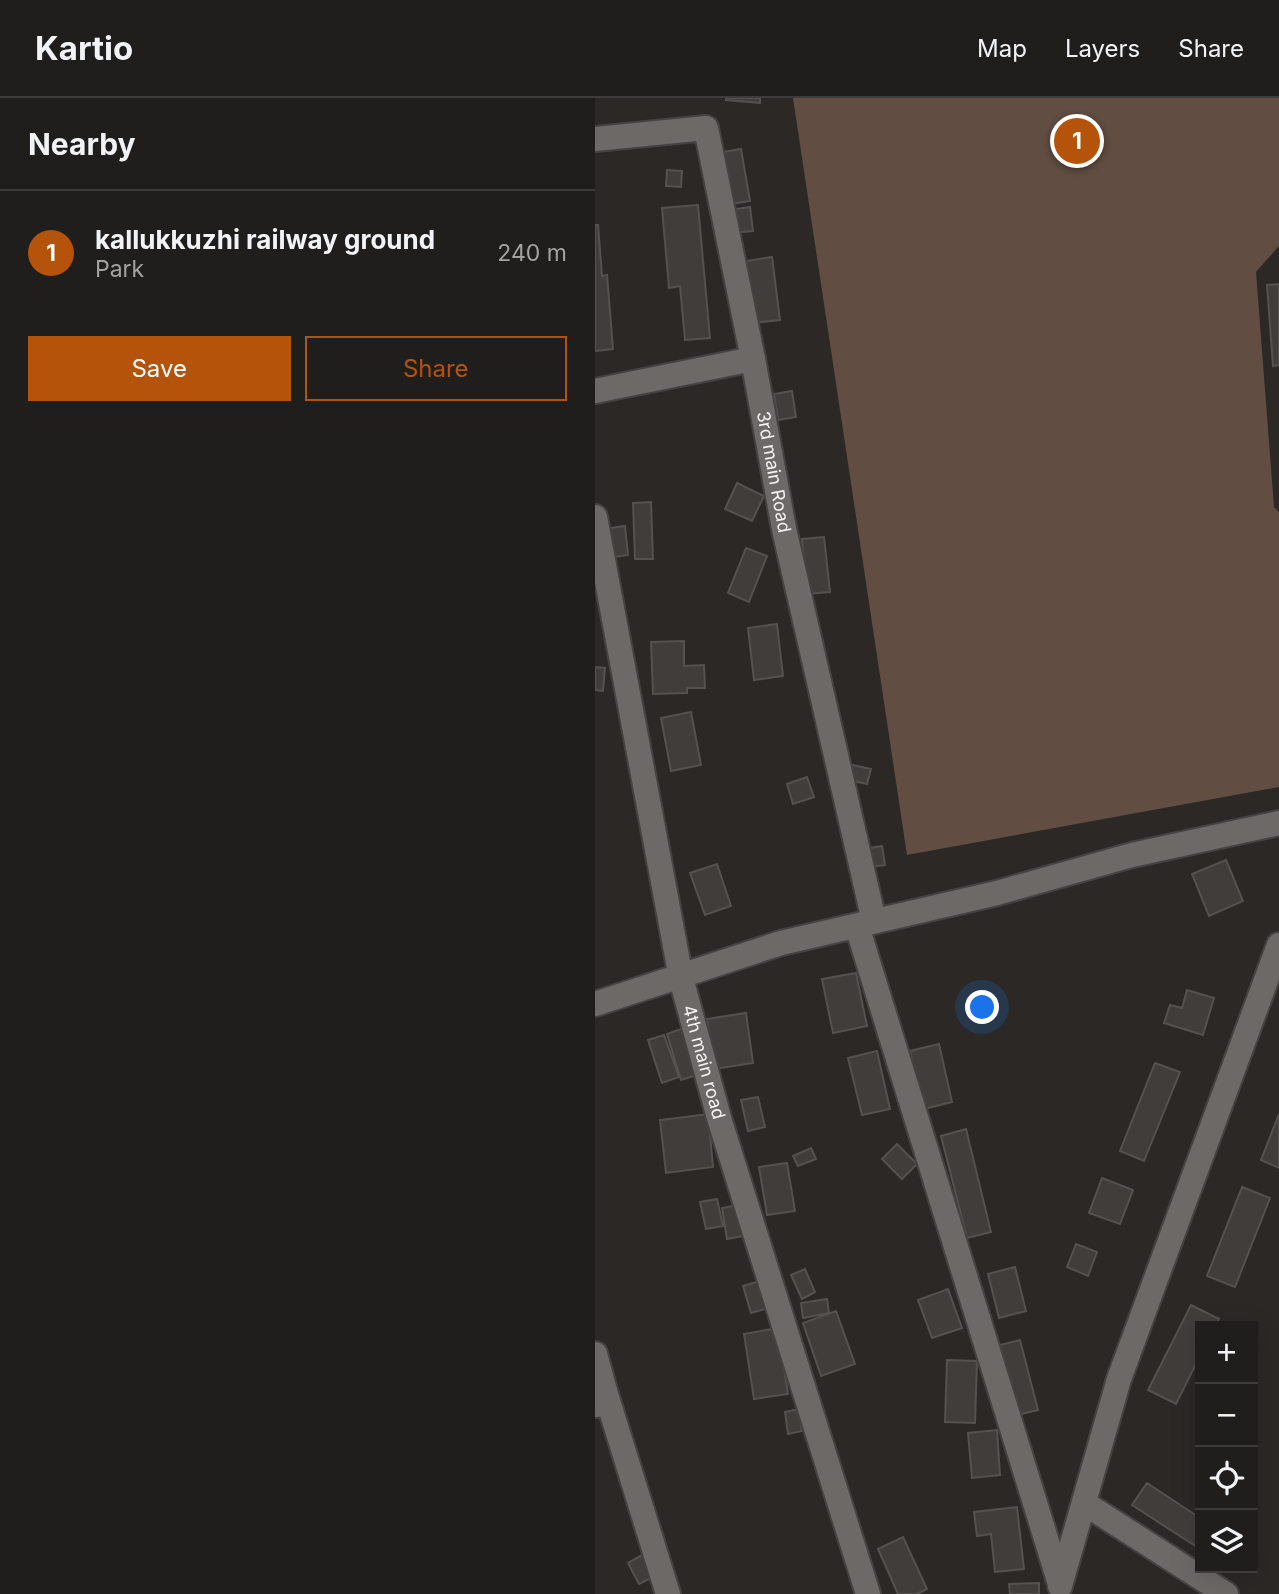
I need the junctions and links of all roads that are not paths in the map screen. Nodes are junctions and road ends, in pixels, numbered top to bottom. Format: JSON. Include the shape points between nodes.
{"nodes":[{"id":1,"x":595,"y":139,"type":"edge"},
{"id":2,"x":753,"y":359,"type":"junction"},
{"id":3,"x":595,"y":391,"type":"edge"},
{"id":4,"x":595,"y":517,"type":"edge"},
{"id":5,"x":1279,"y":823,"type":"edge"},
{"id":6,"x":866,"y":924,"type":"junction"},
{"id":7,"x":1279,"y":945,"type":"edge"},
{"id":8,"x":681,"y":978,"type":"junction"},
{"id":9,"x":595,"y":1004,"type":"edge"},
{"id":10,"x":595,"y":1354,"type":"edge"},
{"id":11,"x":600,"y":1400,"type":"edge"},
{"id":12,"x":1084,"y":1503,"type":"junction"},
{"id":13,"x":1061,"y":1589,"type":"edge"},
{"id":14,"x":668,"y":1594,"type":"edge"},
{"id":15,"x":869,"y":1594,"type":"edge"},
{"id":16,"x":1226,"y":1594,"type":"edge"}],
"edges":[{"from":1,"to":2,"type":"street","name":"3rd main Road","via":[[706,128]]},
{"from":2,"to":3,"type":"street"},
{"from":2,"to":6,"type":"street","name":"3rd main Road"},
{"from":4,"to":8,"type":"street","name":"4th main road"},
{"from":5,"to":6,"type":"street","via":[[1132,855]]},
{"from":6,"to":8,"type":"street","via":[[781,943]]},
{"from":6,"to":13,"type":"street","name":"3rd main Road"},
{"from":7,"to":12,"type":"street","via":[[1119,1378]]},
{"from":8,"to":9,"type":"street"},
{"from":8,"to":15,"type":"street","name":"4th main road","via":[[719,1118]]},
{"from":10,"to":11,"type":"street"},
{"from":11,"to":14,"type":"street"},
{"from":12,"to":13,"type":"street"},
{"from":12,"to":16,"type":"street"}]}
